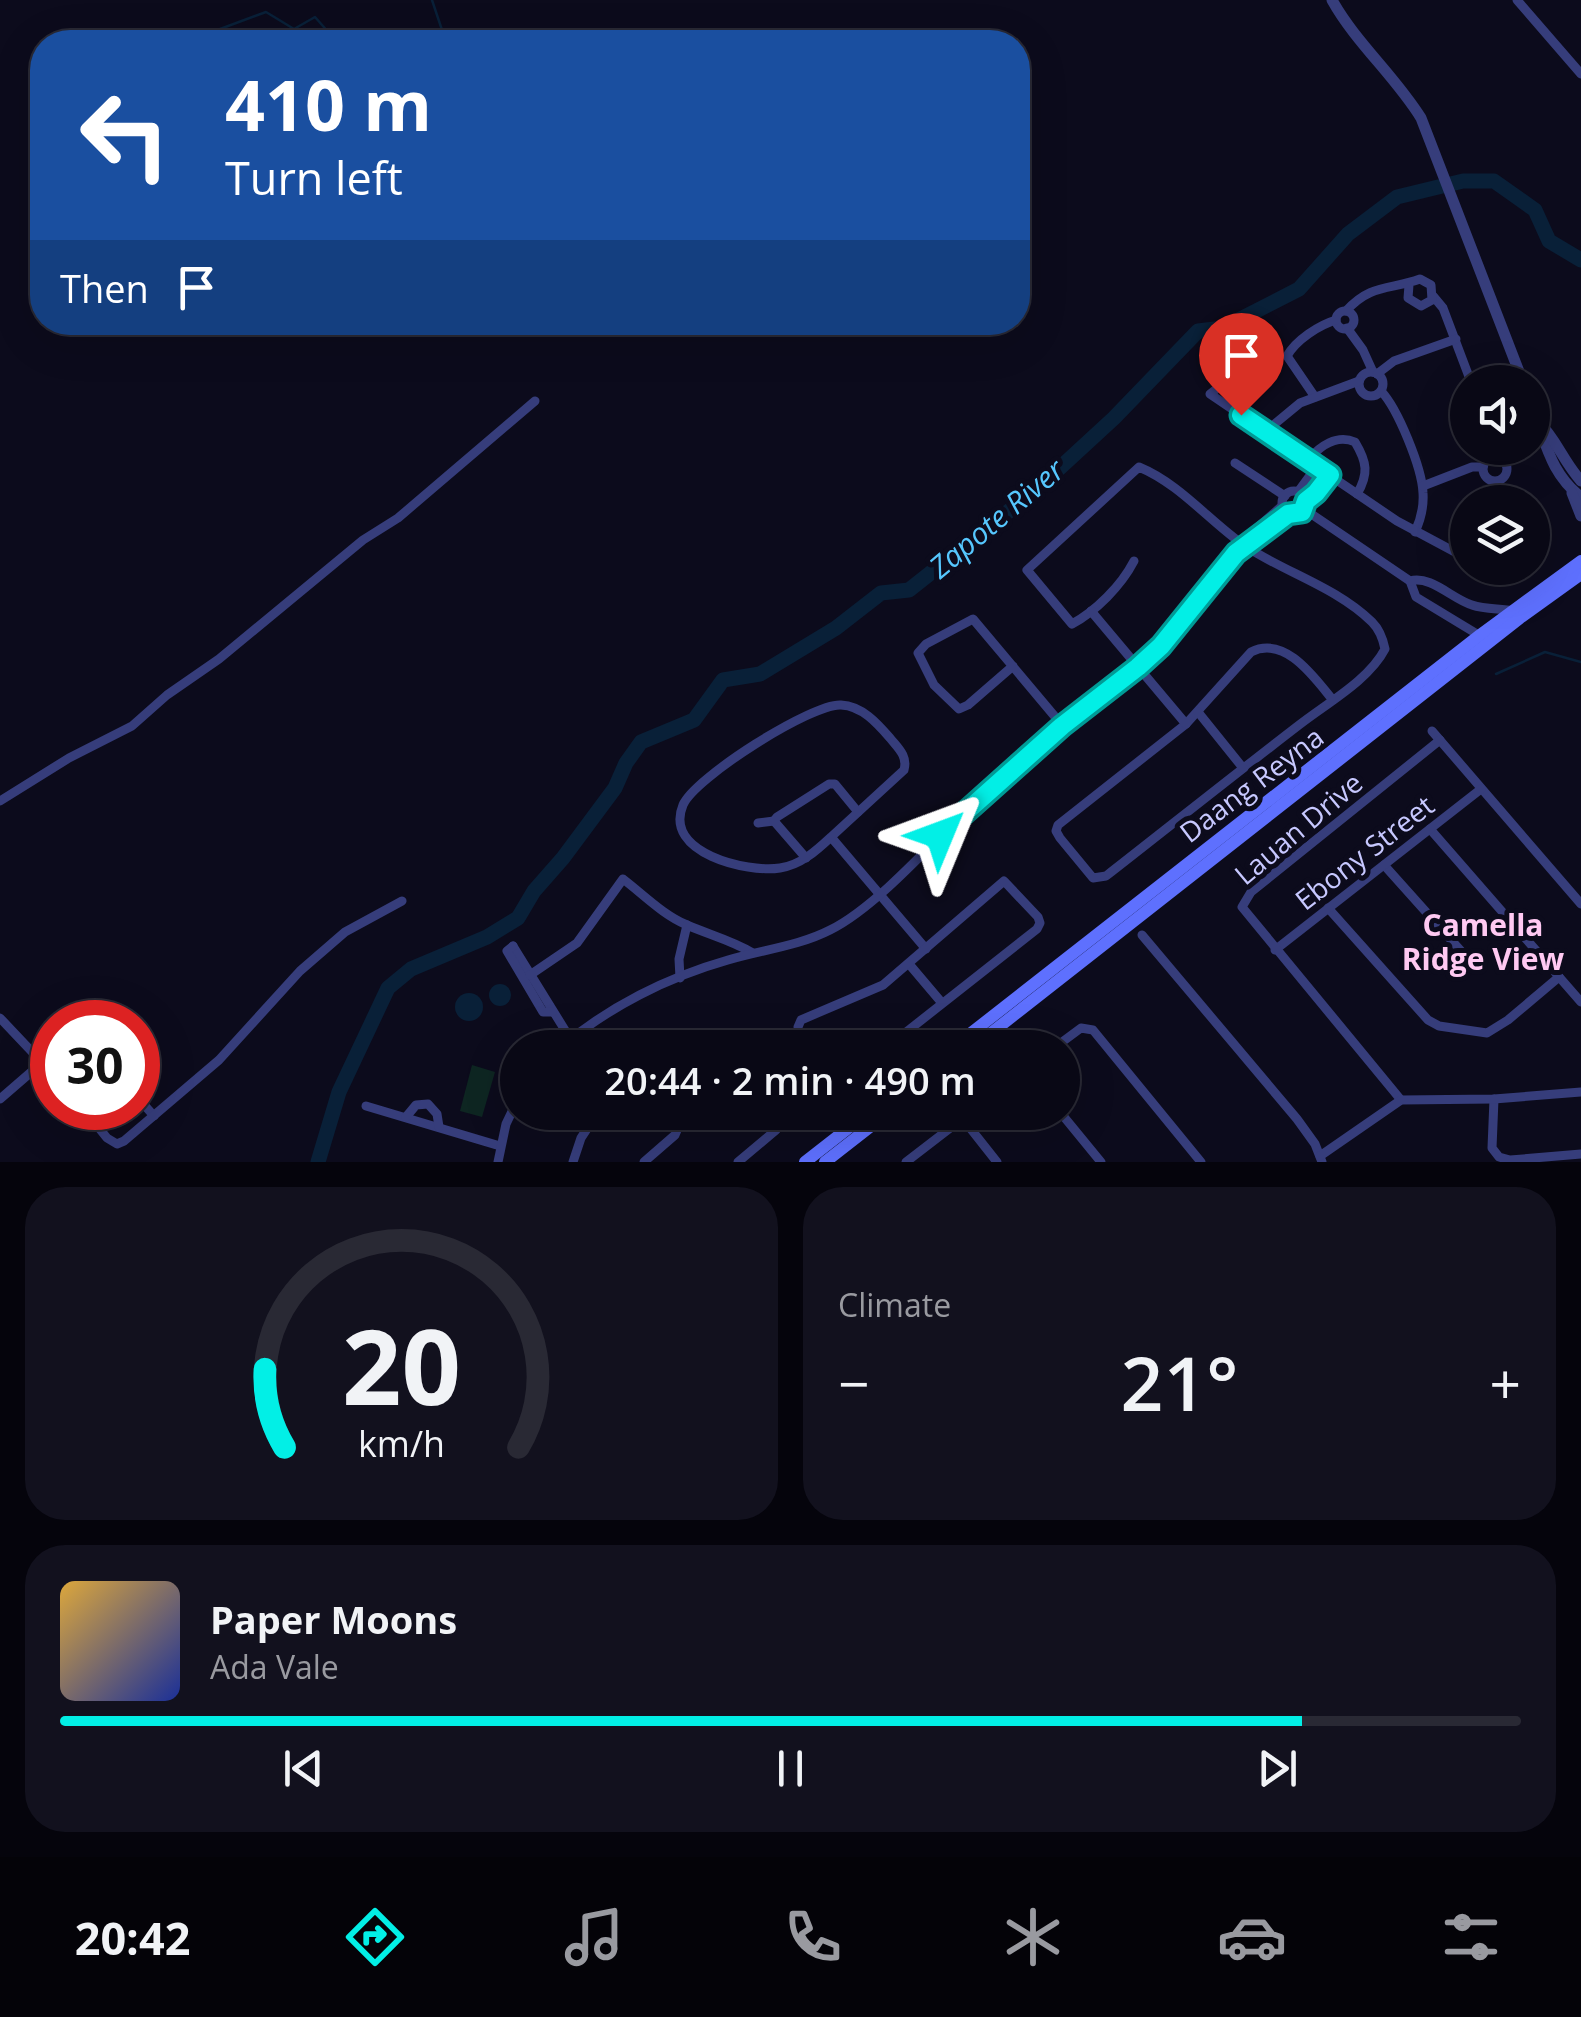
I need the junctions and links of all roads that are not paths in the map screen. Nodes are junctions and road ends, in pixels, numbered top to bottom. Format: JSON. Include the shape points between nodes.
{"nodes":[{"id":1,"x":1332,"y":0,"type":"edge"},
{"id":2,"x":1517,"y":0,"type":"edge"},
{"id":3,"x":1581,"y":74,"type":"edge"},
{"id":4,"x":1410,"y":286,"type":"junction"},
{"id":5,"x":1433,"y":296,"type":"junction"},
{"id":6,"x":1346,"y":311,"type":"junction"},
{"id":7,"x":1336,"y":320,"type":"junction"},
{"id":8,"x":1347,"y":328,"type":"junction"},
{"id":9,"x":1456,"y":339,"type":"junction"},
{"id":10,"x":1464,"y":365,"type":"edge"},
{"id":11,"x":1516,"y":365,"type":"edge"},
{"id":12,"x":1375,"y":373,"type":"junction"},
{"id":13,"x":1359,"y":380,"type":"junction"},
{"id":14,"x":1381,"y":390,"type":"junction"},
{"id":15,"x":1315,"y":397,"type":"junction"},
{"id":16,"x":534,"y":401,"type":"dead end"},
{"id":17,"x":1241,"y":415,"type":"dead end"},
{"id":18,"x":1266,"y":431,"type":"junction"},
{"id":19,"x":1550,"y":432,"type":"edge"},
{"id":20,"x":1235,"y":463,"type":"dead end"},
{"id":21,"x":1312,"y":463,"type":"junction"},
{"id":22,"x":1482,"y":467,"type":"dead end"},
{"id":23,"x":1330,"y":475,"type":"junction"},
{"id":24,"x":1423,"y":486,"type":"junction"},
{"id":25,"x":1578,"y":489,"type":"edge"},
{"id":26,"x":1298,"y":492,"type":"junction"},
{"id":27,"x":1357,"y":494,"type":"junction"},
{"id":28,"x":1305,"y":505,"type":"junction"},
{"id":29,"x":1285,"y":506,"type":"junction"},
{"id":30,"x":1581,"y":516,"type":"edge"},
{"id":31,"x":1415,"y":532,"type":"junction"},
{"id":32,"x":1241,"y":548,"type":"junction"},
{"id":33,"x":1450,"y":550,"type":"edge"},
{"id":34,"x":1134,"y":561,"type":"dead end"},
{"id":35,"x":1581,"y":561,"type":"edge"},
{"id":36,"x":1581,"y":574,"type":"edge"},
{"id":37,"x":1410,"y":582,"type":"junction"},
{"id":38,"x":1092,"y":611,"type":"junction"},
{"id":39,"x":1517,"y":614,"type":"junction"},
{"id":40,"x":1484,"y":640,"type":"junction"},
{"id":41,"x":904,"y":652,"type":"dead end"},
{"id":42,"x":918,"y":653,"type":"junction"},
{"id":43,"x":1014,"y":666,"type":"junction"},
{"id":44,"x":1138,"y":667,"type":"junction"},
{"id":45,"x":844,"y":691,"type":"dead end"},
{"id":46,"x":1332,"y":699,"type":"junction"},
{"id":47,"x":843,"y":704,"type":"junction"},
{"id":48,"x":1198,"y":712,"type":"junction"},
{"id":49,"x":1186,"y":724,"type":"junction"},
{"id":50,"x":1062,"y":726,"type":"junction"},
{"id":51,"x":1432,"y":731,"type":"dead end"},
{"id":52,"x":1440,"y":740,"type":"junction"},
{"id":53,"x":1243,"y":768,"type":"junction"},
{"id":54,"x":1482,"y":789,"type":"junction"},
{"id":55,"x":0,"y":800,"type":"edge"},
{"id":56,"x":858,"y":812,"type":"junction"},
{"id":57,"x":774,"y":821,"type":"junction"},
{"id":58,"x":758,"y":823,"type":"dead end"},
{"id":59,"x":1430,"y":829,"type":"junction"},
{"id":60,"x":832,"y":836,"type":"junction"},
{"id":61,"x":806,"y":858,"type":"junction"},
{"id":62,"x":1384,"y":865,"type":"junction"},
{"id":63,"x":879,"y":892,"type":"junction"},
{"id":64,"x":402,"y":900,"type":"dead end"},
{"id":65,"x":1581,"y":904,"type":"edge"},
{"id":66,"x":1328,"y":908,"type":"junction"},
{"id":67,"x":1124,"y":921,"type":"junction"},
{"id":68,"x":686,"y":925,"type":"junction"},
{"id":69,"x":1142,"y":935,"type":"dead end"},
{"id":70,"x":926,"y":949,"type":"junction"},
{"id":71,"x":1275,"y":950,"type":"junction"},
{"id":72,"x":1461,"y":952,"type":"dead end"},
{"id":73,"x":752,"y":953,"type":"junction"},
{"id":74,"x":909,"y":964,"type":"junction"},
{"id":75,"x":530,"y":975,"type":"junction"},
{"id":76,"x":1559,"y":977,"type":"junction"},
{"id":77,"x":680,"y":978,"type":"junction"},
{"id":78,"x":1581,"y":1002,"type":"edge"},
{"id":79,"x":942,"y":1003,"type":"junction"},
{"id":80,"x":552,"y":1012,"type":"junction"},
{"id":81,"x":0,"y":1018,"type":"edge"},
{"id":82,"x":564,"y":1030,"type":"edge"},
{"id":83,"x":590,"y":1030,"type":"edge"},
{"id":84,"x":800,"y":1030,"type":"edge"},
{"id":85,"x":908,"y":1030,"type":"edge"},
{"id":86,"x":976,"y":1030,"type":"edge"},
{"id":87,"x":994,"y":1030,"type":"edge"},
{"id":88,"x":1080,"y":1030,"type":"edge"},
{"id":89,"x":30,"y":1050,"type":"edge"},
{"id":90,"x":30,"y":1073,"type":"edge"},
{"id":91,"x":1581,"y":1092,"type":"edge"},
{"id":92,"x":0,"y":1098,"type":"edge"},
{"id":93,"x":1494,"y":1099,"type":"junction"},
{"id":94,"x":1402,"y":1100,"type":"junction"},
{"id":95,"x":366,"y":1106,"type":"dead end"},
{"id":96,"x":160,"y":1111,"type":"edge"},
{"id":97,"x":406,"y":1117,"type":"junction"},
{"id":98,"x":439,"y":1128,"type":"junction"},
{"id":99,"x":101,"y":1130,"type":"edge"},
{"id":100,"x":136,"y":1130,"type":"edge"},
{"id":101,"x":506,"y":1130,"type":"edge"},
{"id":102,"x":586,"y":1130,"type":"edge"},
{"id":103,"x":677,"y":1130,"type":"edge"},
{"id":104,"x":776,"y":1130,"type":"edge"},
{"id":105,"x":846,"y":1130,"type":"edge"},
{"id":106,"x":866,"y":1130,"type":"edge"},
{"id":107,"x":948,"y":1130,"type":"edge"},
{"id":108,"x":976,"y":1130,"type":"edge"},
{"id":109,"x":1075,"y":1130,"type":"edge"},
{"id":110,"x":500,"y":1146,"type":"junction"},
{"id":111,"x":1581,"y":1154,"type":"edge"},
{"id":112,"x":1321,"y":1159,"type":"edge"},
{"id":113,"x":498,"y":1162,"type":"edge"},
{"id":114,"x":573,"y":1162,"type":"edge"},
{"id":115,"x":644,"y":1162,"type":"edge"},
{"id":116,"x":738,"y":1162,"type":"edge"},
{"id":117,"x":805,"y":1162,"type":"edge"},
{"id":118,"x":826,"y":1162,"type":"edge"},
{"id":119,"x":906,"y":1162,"type":"edge"},
{"id":120,"x":997,"y":1162,"type":"edge"},
{"id":121,"x":1101,"y":1162,"type":"edge"},
{"id":122,"x":1202,"y":1162,"type":"edge"}],
"edges":[{"from":1,"to":11,"type":"street","via":[[1406,94],[1432,142]]},
{"from":2,"to":3,"type":"street"},
{"from":4,"to":5,"type":"street","via":[[1424,280]]},
{"from":4,"to":5,"type":"street","via":[[1414,304],[1426,305]]},
{"from":4,"to":6,"type":"street","via":[[1368,292]]},
{"from":5,"to":9,"type":"street"},
{"from":6,"to":7,"type":"street"},
{"from":6,"to":8,"type":"street","via":[[1353,319]]},
{"from":7,"to":8,"type":"street"},
{"from":7,"to":15,"type":"street","via":[[1287,356]]},
{"from":8,"to":12,"type":"street"},
{"from":9,"to":10,"type":"street"},
{"from":9,"to":12,"type":"street"},
{"from":12,"to":13,"type":"street"},
{"from":12,"to":14,"type":"street"},
{"from":13,"to":14,"type":"street","via":[[1364,394]]},
{"from":13,"to":15,"type":"street"},
{"from":14,"to":24,"type":"street"},
{"from":15,"to":18,"type":"street"},
{"from":16,"to":55,"type":"street","via":[[398,518],[132,726]]},
{"from":17,"to":18,"type":"street"},
{"from":18,"to":21,"type":"street"},
{"from":19,"to":25,"type":"street"},
{"from":20,"to":29,"type":"street"},
{"from":21,"to":23,"type":"street"},
{"from":21,"to":26,"type":"street"},
{"from":21,"to":27,"type":"street","via":[[1324,445],[1343,438],[1355,442],[1367,470]]},
{"from":22,"to":24,"type":"street"},
{"from":23,"to":27,"type":"street"},
{"from":23,"to":28,"type":"street"},
{"from":24,"to":31,"type":"street"},
{"from":25,"to":30,"type":"street"},
{"from":26,"to":28,"type":"street"},
{"from":26,"to":29,"type":"street"},
{"from":27,"to":31,"type":"street"},
{"from":28,"to":29,"type":"street","via":[[1298,515]]},
{"from":28,"to":37,"type":"street"},
{"from":29,"to":32,"type":"street"},
{"from":31,"to":33,"type":"street"},
{"from":32,"to":38,"type":"street","via":[[1162,480],[1134,469],[1026,570],[1072,624]]},
{"from":32,"to":44,"type":"street"},
{"from":32,"to":46,"type":"street","via":[[1323,587],[1376,626],[1386,650]]},
{"from":34,"to":38,"type":"street"},
{"from":35,"to":39,"type":"main road","name":"Daang Reyna"},
{"from":36,"to":39,"type":"main road","name":"Daang Reyna"},
{"from":37,"to":39,"type":"street","via":[[1427,580],[1476,607]]},
{"from":37,"to":40,"type":"street","via":[[1416,597]]},
{"from":38,"to":44,"type":"street"},
{"from":39,"to":40,"type":"main road","name":"Daang Reyna"},
{"from":40,"to":67,"type":"main road","name":"Daang Reyna"},
{"from":41,"to":42,"type":"street"},
{"from":42,"to":43,"type":"street","via":[[973,619]]},
{"from":42,"to":43,"type":"street","via":[[934,685],[959,709]]},
{"from":43,"to":50,"type":"street"},
{"from":44,"to":49,"type":"street"},
{"from":44,"to":50,"type":"street"},
{"from":45,"to":47,"type":"street"},
{"from":46,"to":48,"type":"street","via":[[1301,662],[1258,648]]},
{"from":46,"to":53,"type":"street"},
{"from":47,"to":56,"type":"street","via":[[876,722],[906,764]]},
{"from":47,"to":61,"type":"street","via":[[815,710],[756,743],[686,798],[679,817],[689,841],[724,862],[784,868]]},
{"from":48,"to":49,"type":"street"},
{"from":48,"to":53,"type":"street"},
{"from":49,"to":53,"type":"street","via":[[1058,825],[1060,838],[1093,878],[1106,876]]},
{"from":50,"to":63,"type":"street"},
{"from":51,"to":52,"type":"street"},
{"from":52,"to":54,"type":"street"},
{"from":52,"to":71,"type":"street","name":"Lauan Drive","via":[[1245,898],[1245,914]]},
{"from":54,"to":59,"type":"street","name":"Ebony Street"},
{"from":54,"to":65,"type":"street"},
{"from":56,"to":57,"type":"street","via":[[828,784]]},
{"from":56,"to":60,"type":"street"},
{"from":57,"to":58,"type":"street"},
{"from":57,"to":61,"type":"street"},
{"from":59,"to":62,"type":"street","name":"Ebony Street"},
{"from":59,"to":76,"type":"street"},
{"from":60,"to":61,"type":"street"},
{"from":60,"to":63,"type":"street"},
{"from":62,"to":66,"type":"street","name":"Ebony Street"},
{"from":62,"to":72,"type":"street"},
{"from":63,"to":70,"type":"street"},
{"from":63,"to":73,"type":"street","via":[[831,930]]},
{"from":64,"to":96,"type":"street","via":[[345,932],[300,971],[219,1060]]},
{"from":66,"to":71,"type":"street","name":"Ebony Street"},
{"from":66,"to":76,"type":"street","via":[[1439,1026],[1479,1034],[1494,1030]]},
{"from":67,"to":86,"type":"main road","name":"Daang Reyna"},
{"from":67,"to":87,"type":"main road","name":"Daang Reyna"},
{"from":68,"to":73,"type":"street"},
{"from":68,"to":75,"type":"street","via":[[623,879],[578,943]]},
{"from":68,"to":77,"type":"street"},
{"from":69,"to":112,"type":"street","via":[[1298,1119]]},
{"from":70,"to":74,"type":"street"},
{"from":70,"to":79,"type":"street","via":[[1004,881],[1040,923]]},
{"from":71,"to":94,"type":"street","name":"Lauan Drive"},
{"from":73,"to":77,"type":"street"},
{"from":74,"to":79,"type":"street"},
{"from":74,"to":84,"type":"street","via":[[862,996],[800,1020]]},
{"from":75,"to":80,"type":"street"},
{"from":75,"to":80,"type":"street","via":[[513,946],[507,951],[543,1012]]},
{"from":76,"to":78,"type":"street"},
{"from":77,"to":83,"type":"street","via":[[616,1008]]},
{"from":79,"to":85,"type":"street"},
{"from":80,"to":82,"type":"street"},
{"from":81,"to":89,"type":"street"},
{"from":88,"to":122,"type":"street","via":[[1098,1035]]},
{"from":90,"to":92,"type":"street"},
{"from":91,"to":93,"type":"street"},
{"from":93,"to":94,"type":"street"},
{"from":93,"to":111,"type":"street","via":[[1492,1148],[1499,1157]]},
{"from":94,"to":112,"type":"street"},
{"from":95,"to":97,"type":"street"},
{"from":97,"to":98,"type":"street"},
{"from":97,"to":98,"type":"street","via":[[416,1105],[428,1104]]},
{"from":98,"to":110,"type":"street"},
{"from":99,"to":100,"type":"street","via":[[117,1144]]},
{"from":101,"to":110,"type":"street"},
{"from":102,"to":114,"type":"street"},
{"from":103,"to":115,"type":"street"},
{"from":104,"to":116,"type":"street"},
{"from":105,"to":117,"type":"main road"},
{"from":106,"to":118,"type":"main road"},
{"from":107,"to":119,"type":"street"},
{"from":108,"to":120,"type":"street"},
{"from":109,"to":121,"type":"street"},
{"from":110,"to":113,"type":"street"}]}
